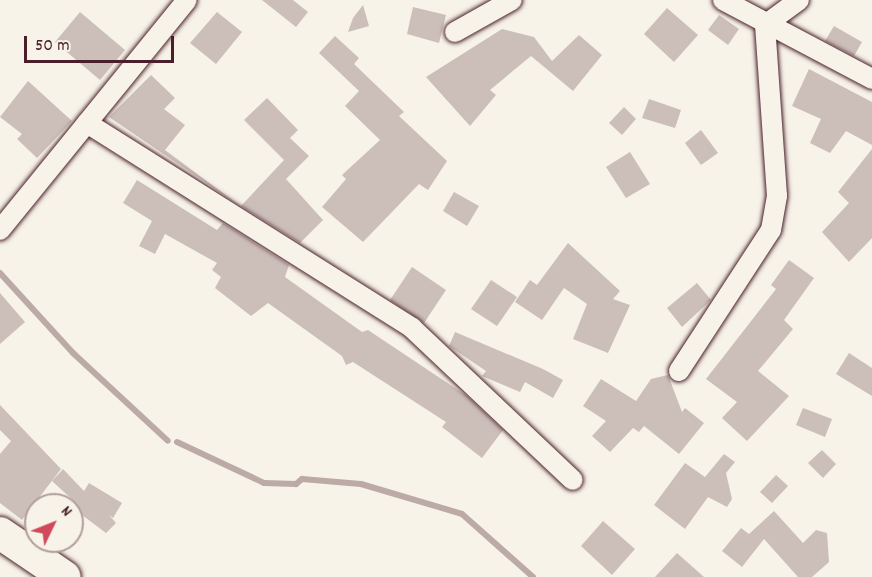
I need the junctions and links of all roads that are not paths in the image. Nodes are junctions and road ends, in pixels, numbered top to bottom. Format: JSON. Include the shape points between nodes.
{"nodes":[{"id":1,"x":187,"y":0,"type":"edge"},
{"id":2,"x":512,"y":0,"type":"edge"},
{"id":3,"x":723,"y":0,"type":"edge"},
{"id":4,"x":799,"y":0,"type":"edge"},
{"id":5,"x":765,"y":25,"type":"junction"},
{"id":6,"x":455,"y":33,"type":"dead end"},
{"id":7,"x":872,"y":79,"type":"edge"},
{"id":8,"x":87,"y":123,"type":"junction"},
{"id":9,"x":0,"y":230,"type":"edge"},
{"id":10,"x":680,"y":371,"type":"dead end"},
{"id":11,"x":573,"y":480,"type":"dead end"},
{"id":12,"x":0,"y":533,"type":"edge"},
{"id":13,"x":65,"y":577,"type":"edge"}],
"edges":[{"from":1,"to":8,"type":"street"},
{"from":2,"to":6,"type":"street"},
{"from":3,"to":5,"type":"street"},
{"from":4,"to":5,"type":"street"},
{"from":5,"to":7,"type":"street"},
{"from":5,"to":10,"type":"street","via":[[777,196],[771,230]]},
{"from":8,"to":9,"type":"street"},
{"from":8,"to":11,"type":"street","via":[[412,328]]},
{"from":12,"to":13,"type":"main road"}]}
